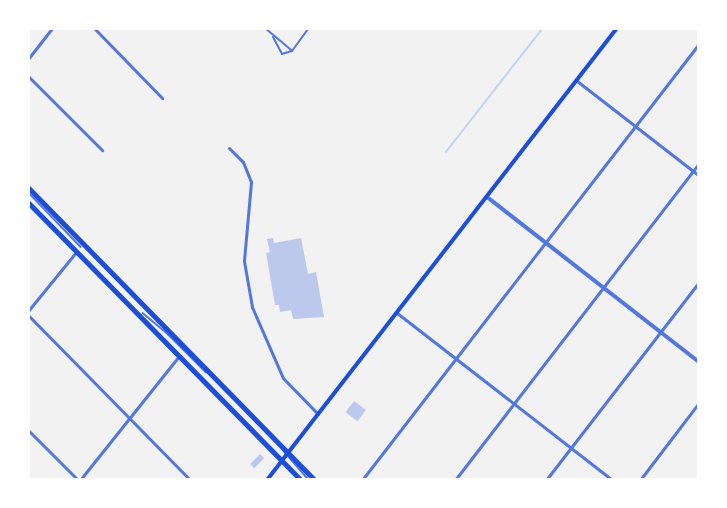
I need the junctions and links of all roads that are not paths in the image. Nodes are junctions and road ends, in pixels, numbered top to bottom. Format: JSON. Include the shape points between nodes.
{"nodes":[{"id":1,"x":52,"y":28,"type":"edge"},
{"id":2,"x":94,"y":28,"type":"edge"},
{"id":3,"x":265,"y":28,"type":"edge"},
{"id":4,"x":309,"y":28,"type":"edge"},
{"id":5,"x":617,"y":28,"type":"edge"},
{"id":6,"x":272,"y":34,"type":"junction"},
{"id":7,"x":699,"y":45,"type":"edge"},
{"id":8,"x":292,"y":51,"type":"junction"},
{"id":9,"x":28,"y":59,"type":"edge"},
{"id":10,"x":28,"y":76,"type":"edge"},
{"id":11,"x":577,"y":81,"type":"junction"},
{"id":12,"x":162,"y":98,"type":"dead end"},
{"id":13,"x":635,"y":126,"type":"junction"},
{"id":14,"x":229,"y":148,"type":"dead end"},
{"id":15,"x":102,"y":150,"type":"dead end"},
{"id":16,"x":699,"y":164,"type":"edge"},
{"id":17,"x":693,"y":171,"type":"junction"},
{"id":18,"x":699,"y":175,"type":"edge"},
{"id":19,"x":28,"y":190,"type":"edge"},
{"id":20,"x":487,"y":197,"type":"junction"},
{"id":21,"x":28,"y":202,"type":"edge"},
{"id":22,"x":545,"y":242,"type":"junction"},
{"id":23,"x":79,"y":249,"type":"junction"},
{"id":24,"x":699,"y":283,"type":"edge"},
{"id":25,"x":604,"y":287,"type":"junction"},
{"id":26,"x":28,"y":313,"type":"edge"},
{"id":27,"x":143,"y":313,"type":"dead end"},
{"id":28,"x":397,"y":313,"type":"junction"},
{"id":29,"x":661,"y":332,"type":"junction"},
{"id":30,"x":179,"y":356,"type":"junction"},
{"id":31,"x":455,"y":358,"type":"junction"},
{"id":32,"x":699,"y":361,"type":"edge"},
{"id":33,"x":514,"y":404,"type":"junction"},
{"id":34,"x":699,"y":404,"type":"edge"},
{"id":35,"x":318,"y":414,"type":"junction"},
{"id":36,"x":130,"y":418,"type":"junction"},
{"id":37,"x":28,"y":430,"type":"edge"},
{"id":38,"x":571,"y":447,"type":"junction"},
{"id":39,"x":287,"y":454,"type":"junction"},
{"id":40,"x":282,"y":460,"type":"junction"},
{"id":41,"x":79,"y":480,"type":"edge"},
{"id":42,"x":190,"y":480,"type":"edge"},
{"id":43,"x":267,"y":480,"type":"edge"},
{"id":44,"x":301,"y":480,"type":"edge"},
{"id":45,"x":309,"y":480,"type":"edge"},
{"id":46,"x":315,"y":480,"type":"edge"},
{"id":47,"x":362,"y":480,"type":"edge"},
{"id":48,"x":455,"y":480,"type":"edge"},
{"id":49,"x":546,"y":480,"type":"edge"},
{"id":50,"x":612,"y":480,"type":"edge"},
{"id":51,"x":640,"y":480,"type":"edge"}],
"edges":[{"from":1,"to":9,"type":"street"},
{"from":2,"to":12,"type":"street"},
{"from":3,"to":6,"type":"street"},
{"from":4,"to":8,"type":"street"},
{"from":5,"to":11,"type":"main road"},
{"from":6,"to":8,"type":"street"},
{"from":6,"to":8,"type":"street","via":[[282,54]]},
{"from":7,"to":13,"type":"street"},
{"from":10,"to":15,"type":"street"},
{"from":11,"to":13,"type":"street"},
{"from":11,"to":20,"type":"main road"},
{"from":13,"to":17,"type":"street"},
{"from":13,"to":22,"type":"street"},
{"from":14,"to":35,"type":"street","via":[[246,167],[252,187],[244,261],[252,307],[283,378]]},
{"from":16,"to":17,"type":"street"},
{"from":17,"to":18,"type":"street"},
{"from":17,"to":25,"type":"street"},
{"from":19,"to":23,"type":"lane"},
{"from":19,"to":39,"type":"main road"},
{"from":20,"to":22,"type":"street"},
{"from":20,"to":28,"type":"main road"},
{"from":21,"to":23,"type":"main road"},
{"from":22,"to":25,"type":"street"},
{"from":22,"to":31,"type":"street"},
{"from":23,"to":26,"type":"street"},
{"from":23,"to":30,"type":"main road"},
{"from":24,"to":29,"type":"street"},
{"from":25,"to":29,"type":"street"},
{"from":25,"to":33,"type":"street"},
{"from":26,"to":36,"type":"street"},
{"from":27,"to":39,"type":"lane"},
{"from":28,"to":31,"type":"street"},
{"from":28,"to":35,"type":"main road"},
{"from":29,"to":32,"type":"street"},
{"from":29,"to":38,"type":"street"},
{"from":30,"to":36,"type":"street"},
{"from":30,"to":40,"type":"main road"},
{"from":31,"to":33,"type":"street"},
{"from":31,"to":47,"type":"street"},
{"from":33,"to":38,"type":"street"},
{"from":33,"to":48,"type":"street"},
{"from":34,"to":51,"type":"street"},
{"from":35,"to":39,"type":"main road"},
{"from":36,"to":41,"type":"street"},
{"from":36,"to":42,"type":"street"},
{"from":37,"to":41,"type":"street"},
{"from":38,"to":49,"type":"street"},
{"from":38,"to":50,"type":"street"},
{"from":39,"to":40,"type":"main road"},
{"from":39,"to":45,"type":"lane"},
{"from":39,"to":46,"type":"main road"},
{"from":40,"to":43,"type":"main road"},
{"from":40,"to":44,"type":"main road"}]}
